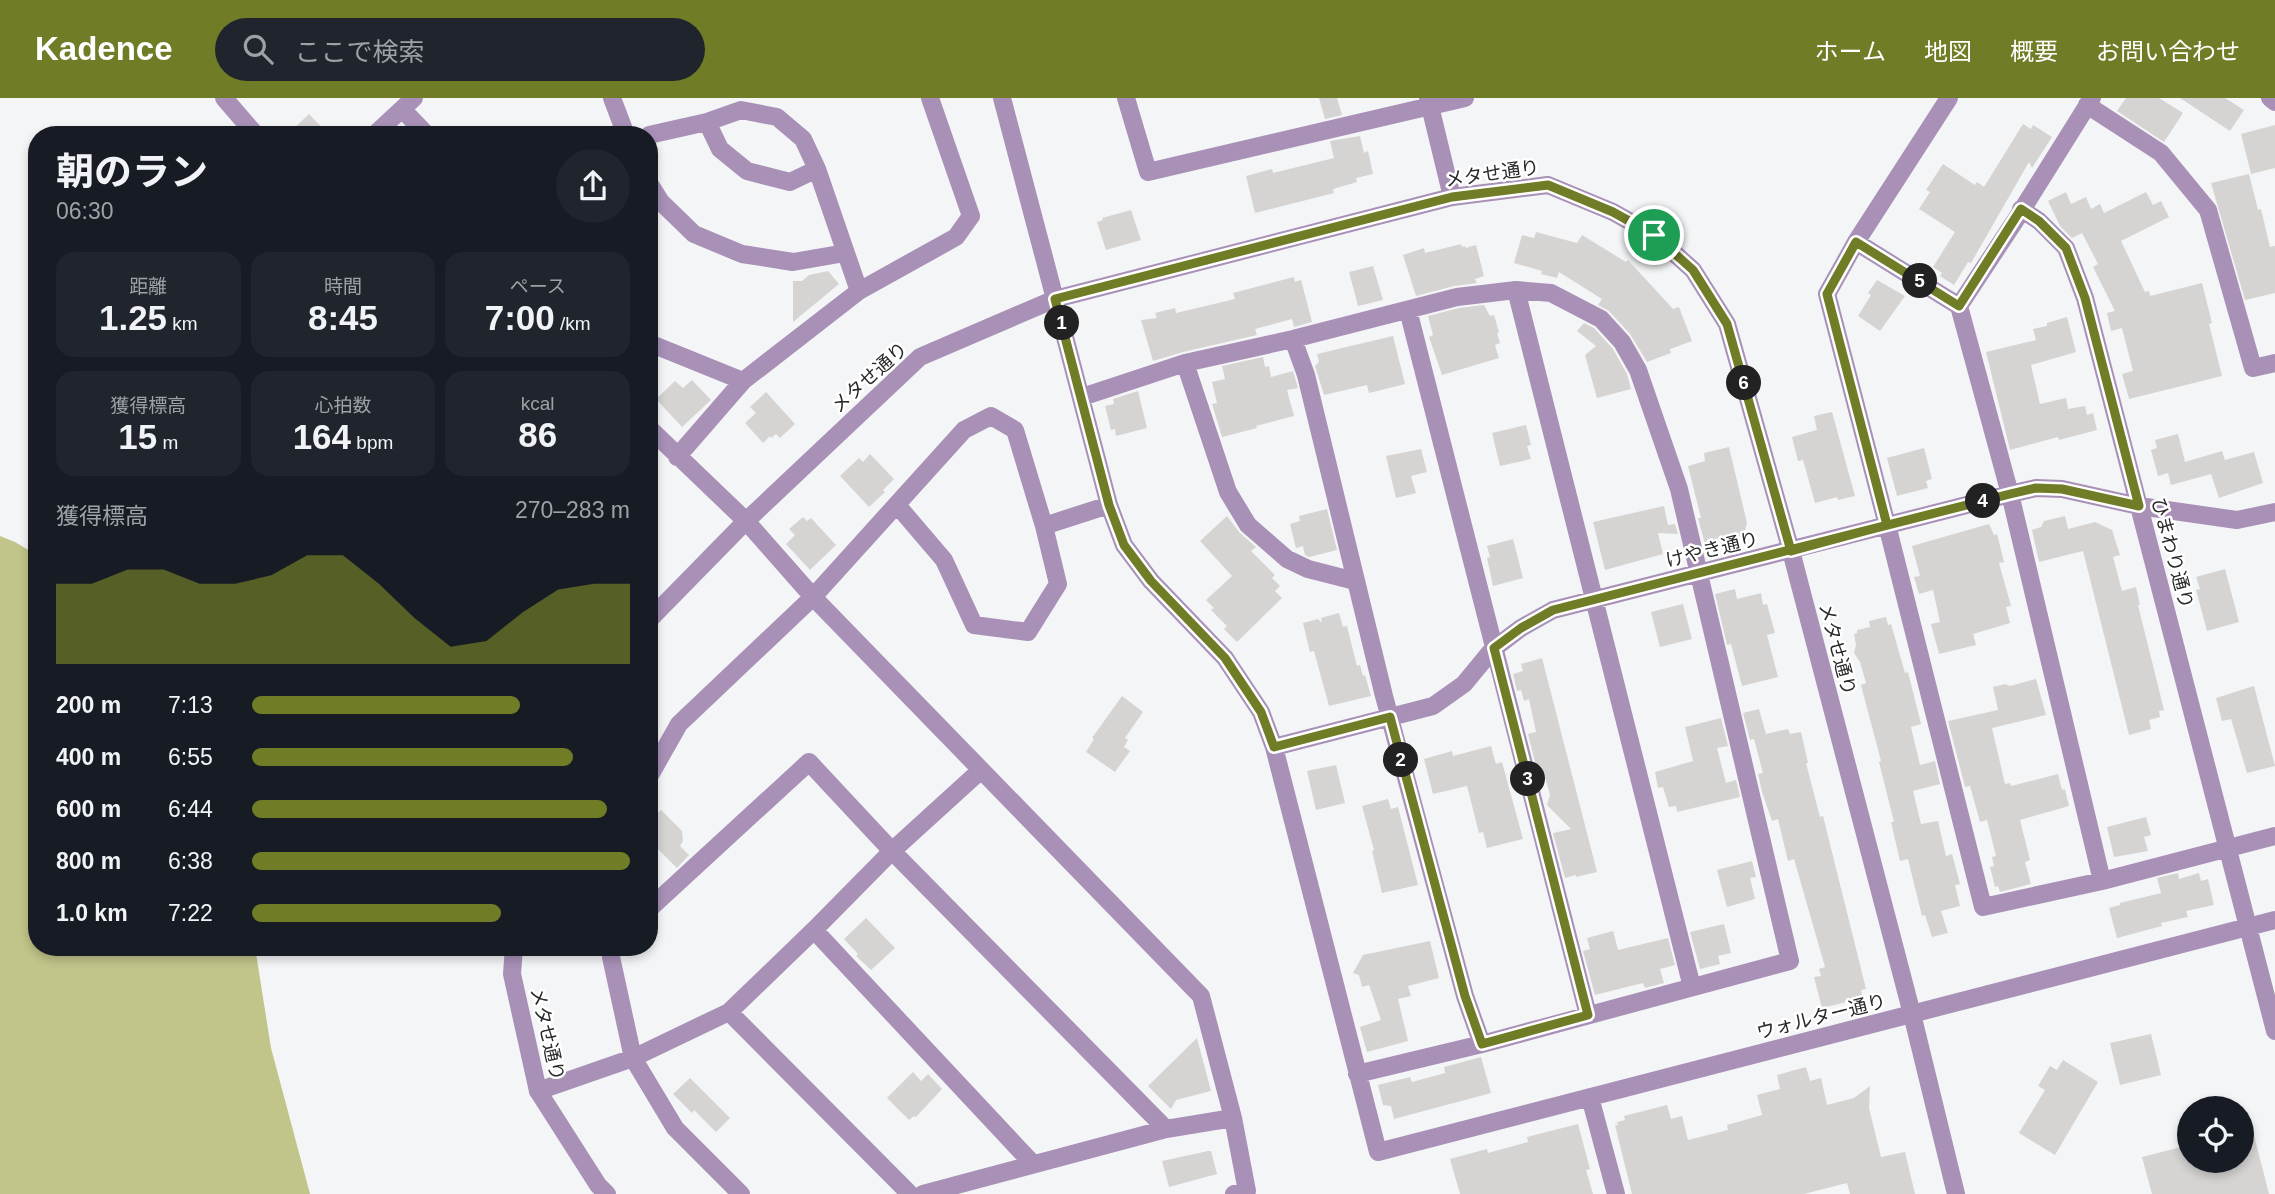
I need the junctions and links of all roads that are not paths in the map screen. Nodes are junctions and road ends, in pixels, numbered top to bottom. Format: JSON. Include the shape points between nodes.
{"nodes":[{"id":1,"x":224,"y":98,"type":"edge"},
{"id":2,"x":612,"y":98,"type":"edge"},
{"id":3,"x":930,"y":98,"type":"edge"},
{"id":4,"x":1002,"y":98,"type":"edge"},
{"id":5,"x":1126,"y":98,"type":"edge"},
{"id":6,"x":1465,"y":98,"type":"edge"},
{"id":7,"x":1949,"y":98,"type":"edge"},
{"id":8,"x":2270,"y":98,"type":"edge"},
{"id":9,"x":2090,"y":102,"type":"edge"},
{"id":10,"x":2275,"y":102,"type":"edge"},
{"id":11,"x":1429,"y":103,"type":"edge"},
{"id":12,"x":408,"y":104,"type":"edge"},
{"id":13,"x":707,"y":122,"type":"junction"},
{"id":14,"x":248,"y":126,"type":"edge"},
{"id":15,"x":384,"y":126,"type":"edge"},
{"id":16,"x":421,"y":126,"type":"edge"},
{"id":17,"x":623,"y":126,"type":"edge"},
{"id":18,"x":658,"y":133,"type":"edge"},
{"id":19,"x":817,"y":169,"type":"junction"},
{"id":20,"x":658,"y":197,"type":"edge"},
{"id":21,"x":1452,"y":197,"type":"junction"},
{"id":22,"x":2021,"y":209,"type":"junction"},
{"id":23,"x":1856,"y":242,"type":"junction"},
{"id":24,"x":845,"y":253,"type":"junction"},
{"id":25,"x":859,"y":290,"type":"junction"},
{"id":26,"x":1516,"y":290,"type":"junction"},
{"id":27,"x":1055,"y":299,"type":"junction"},
{"id":28,"x":1959,"y":306,"type":"junction"},
{"id":29,"x":1408,"y":310,"type":"junction"},
{"id":30,"x":1293,"y":339,"type":"junction"},
{"id":31,"x":658,"y":347,"type":"edge"},
{"id":32,"x":1185,"y":363,"type":"junction"},
{"id":33,"x":2275,"y":363,"type":"edge"},
{"id":34,"x":743,"y":381,"type":"junction"},
{"id":35,"x":1082,"y":397,"type":"junction"},
{"id":36,"x":658,"y":437,"type":"edge"},
{"id":37,"x":677,"y":457,"type":"junction"},
{"id":38,"x":2010,"y":494,"type":"junction"},
{"id":39,"x":897,"y":505,"type":"junction"},
{"id":40,"x":1109,"y":505,"type":"junction"},
{"id":41,"x":2139,"y":506,"type":"junction"},
{"id":42,"x":2275,"y":512,"type":"edge"},
{"id":43,"x":746,"y":521,"type":"junction"},
{"id":44,"x":1887,"y":525,"type":"junction"},
{"id":45,"x":1044,"y":526,"type":"junction"},
{"id":46,"x":1791,"y":551,"type":"junction"},
{"id":47,"x":1700,"y":574,"type":"junction"},
{"id":48,"x":1355,"y":581,"type":"junction"},
{"id":49,"x":813,"y":597,"type":"junction"},
{"id":50,"x":1594,"y":599,"type":"junction"},
{"id":51,"x":658,"y":611,"type":"edge"},
{"id":52,"x":1494,"y":648,"type":"junction"},
{"id":53,"x":1390,"y":717,"type":"junction"},
{"id":54,"x":1274,"y":747,"type":"junction"},
{"id":55,"x":658,"y":761,"type":"edge"},
{"id":56,"x":981,"y":770,"type":"junction"},
{"id":57,"x":2275,"y":836,"type":"edge"},
{"id":58,"x":2228,"y":848,"type":"junction"},
{"id":59,"x":892,"y":851,"type":"junction"},
{"id":60,"x":2102,"y":881,"type":"junction"},
{"id":61,"x":658,"y":901,"type":"edge"},
{"id":62,"x":2275,"y":920,"type":"edge"},
{"id":63,"x":2248,"y":927,"type":"junction"},
{"id":64,"x":814,"y":930,"type":"junction"},
{"id":65,"x":513,"y":956,"type":"edge"},
{"id":66,"x":611,"y":956,"type":"edge"},
{"id":67,"x":1692,"y":987,"type":"junction"},
{"id":68,"x":729,"y":1012,"type":"junction"},
{"id":69,"x":1912,"y":1014,"type":"junction"},
{"id":70,"x":1588,"y":1015,"type":"junction"},
{"id":71,"x":2275,"y":1031,"type":"edge"},
{"id":72,"x":1482,"y":1044,"type":"junction"},
{"id":73,"x":633,"y":1058,"type":"junction"},
{"id":74,"x":1357,"y":1073,"type":"junction"},
{"id":75,"x":538,"y":1091,"type":"junction"},
{"id":76,"x":1590,"y":1097,"type":"junction"},
{"id":77,"x":1233,"y":1118,"type":"junction"},
{"id":78,"x":1166,"y":1129,"type":"junction"},
{"id":79,"x":1033,"y":1164,"type":"junction"},
{"id":80,"x":607,"y":1194,"type":"edge"},
{"id":81,"x":740,"y":1194,"type":"edge"},
{"id":82,"x":910,"y":1194,"type":"edge"},
{"id":83,"x":923,"y":1194,"type":"edge"},
{"id":84,"x":1234,"y":1194,"type":"edge"},
{"id":85,"x":1616,"y":1194,"type":"edge"},
{"id":86,"x":1956,"y":1194,"type":"edge"}],
"edges":[{"from":1,"to":14,"type":"street"},
{"from":2,"to":17,"type":"street"},
{"from":3,"to":25,"type":"street","via":[[971,216],[956,237]]},
{"from":4,"to":27,"type":"street"},
{"from":5,"to":11,"type":"street","via":[[1148,172]]},
{"from":6,"to":11,"type":"street"},
{"from":7,"to":23,"type":"street"},
{"from":8,"to":10,"type":"street"},
{"from":9,"to":22,"type":"street"},
{"from":9,"to":33,"type":"street","via":[[2161,153],[2208,210],[2253,368]]},
{"from":11,"to":21,"type":"street"},
{"from":12,"to":15,"type":"street"},
{"from":12,"to":16,"type":"street"},
{"from":13,"to":18,"type":"street"},
{"from":13,"to":19,"type":"street","via":[[720,149],[747,171],[790,182]]},
{"from":13,"to":19,"type":"street","via":[[741,110],[777,117],[803,139]]},
{"from":19,"to":24,"type":"street"},
{"from":20,"to":24,"type":"street","via":[[694,234],[742,254],[793,262]]},
{"from":21,"to":27,"type":"street","name":"メタせ通り"},
{"from":21,"to":46,"type":"street","name":"メタせ通り","via":[[1548,185],[1654,235],[1693,270],[1727,324]]},
{"from":22,"to":28,"type":"street"},
{"from":22,"to":41,"type":"street","name":"ひまわり通り","via":[[2066,248],[2085,298]]},
{"from":23,"to":28,"type":"street"},
{"from":23,"to":44,"type":"street","via":[[1827,294]]},
{"from":24,"to":25,"type":"street"},
{"from":25,"to":34,"type":"street"},
{"from":26,"to":29,"type":"street"},
{"from":26,"to":47,"type":"street","via":[[1551,293],[1601,319],[1622,341],[1638,370],[1679,489]]},
{"from":26,"to":50,"type":"street"},
{"from":27,"to":35,"type":"street"},
{"from":27,"to":43,"type":"street","name":"メタせ通り","via":[[920,357]]},
{"from":28,"to":38,"type":"street"},
{"from":29,"to":30,"type":"street"},
{"from":29,"to":52,"type":"street"},
{"from":30,"to":32,"type":"street"},
{"from":30,"to":48,"type":"street","via":[[1306,375]]},
{"from":31,"to":34,"type":"street"},
{"from":32,"to":35,"type":"street"},
{"from":32,"to":48,"type":"street","via":[[1228,492],[1248,524],[1287,559]]},
{"from":34,"to":37,"type":"street"},
{"from":35,"to":40,"type":"street"},
{"from":36,"to":37,"type":"street"},
{"from":37,"to":43,"type":"street"},
{"from":38,"to":41,"type":"street","name":"けやき通り","via":[[2062,489]]},
{"from":38,"to":44,"type":"street","name":"けやき通り"},
{"from":38,"to":60,"type":"street"},
{"from":39,"to":45,"type":"street","via":[[964,430],[991,416],[1015,430]]},
{"from":39,"to":45,"type":"street","via":[[944,560],[974,625],[1028,632],[1058,584]]},
{"from":39,"to":49,"type":"street"},
{"from":40,"to":45,"type":"street"},
{"from":40,"to":54,"type":"street","via":[[1124,545],[1151,581],[1225,658],[1261,712]]},
{"from":41,"to":42,"type":"street","name":"けやき通り","via":[[2237,520]]},
{"from":41,"to":58,"type":"street","name":"ひまわり通り"},
{"from":43,"to":49,"type":"street"},
{"from":43,"to":51,"type":"street","name":"メタせ通り"},
{"from":44,"to":46,"type":"street","name":"けやき通り"},
{"from":44,"to":60,"type":"street","via":[[1983,907]]},
{"from":46,"to":47,"type":"street","name":"けやき通り"},
{"from":46,"to":69,"type":"street","name":"メタせ通り"},
{"from":47,"to":50,"type":"street","name":"けやき通り"},
{"from":47,"to":67,"type":"street","via":[[1790,961]]},
{"from":48,"to":53,"type":"street"},
{"from":49,"to":55,"type":"street","via":[[679,724]]},
{"from":49,"to":56,"type":"street"},
{"from":50,"to":52,"type":"street","name":"けやき通り","via":[[1553,610]]},
{"from":50,"to":67,"type":"street"},
{"from":52,"to":53,"type":"street","name":"けやき通り","via":[[1464,684],[1433,706]]},
{"from":52,"to":70,"type":"street"},
{"from":53,"to":54,"type":"street","name":"けやき通り"},
{"from":53,"to":72,"type":"street"},
{"from":54,"to":74,"type":"street"},
{"from":56,"to":59,"type":"street"},
{"from":56,"to":77,"type":"street","via":[[1201,996]]},
{"from":57,"to":58,"type":"street"},
{"from":58,"to":60,"type":"street"},
{"from":58,"to":63,"type":"street","name":"ひまわり通り"},
{"from":59,"to":61,"type":"street","via":[[809,762]]},
{"from":59,"to":64,"type":"street"},
{"from":59,"to":78,"type":"street"},
{"from":62,"to":63,"type":"street","name":"ウォルター通り"},
{"from":63,"to":69,"type":"street","name":"ウォルター通り"},
{"from":63,"to":71,"type":"street","name":"ひまわり通り"},
{"from":64,"to":68,"type":"street"},
{"from":64,"to":79,"type":"street"},
{"from":65,"to":75,"type":"street","name":"メタせ通り","via":[[512,974]]},
{"from":66,"to":73,"type":"street"},
{"from":67,"to":70,"type":"street"},
{"from":68,"to":73,"type":"street"},
{"from":68,"to":82,"type":"street"},
{"from":69,"to":76,"type":"street","name":"ウォルター通り"},
{"from":69,"to":86,"type":"street","name":"メタせ通り"},
{"from":70,"to":72,"type":"street"},
{"from":72,"to":74,"type":"street"},
{"from":73,"to":75,"type":"street"},
{"from":73,"to":81,"type":"street","via":[[676,1128]]},
{"from":74,"to":76,"type":"street","name":"ウォルター通り","via":[[1378,1152]]},
{"from":75,"to":80,"type":"street","name":"メタせ通り"},
{"from":76,"to":85,"type":"street"},
{"from":77,"to":78,"type":"street"},
{"from":77,"to":84,"type":"street","via":[[1247,1191]]},
{"from":78,"to":79,"type":"street"},
{"from":79,"to":83,"type":"street"}]}
